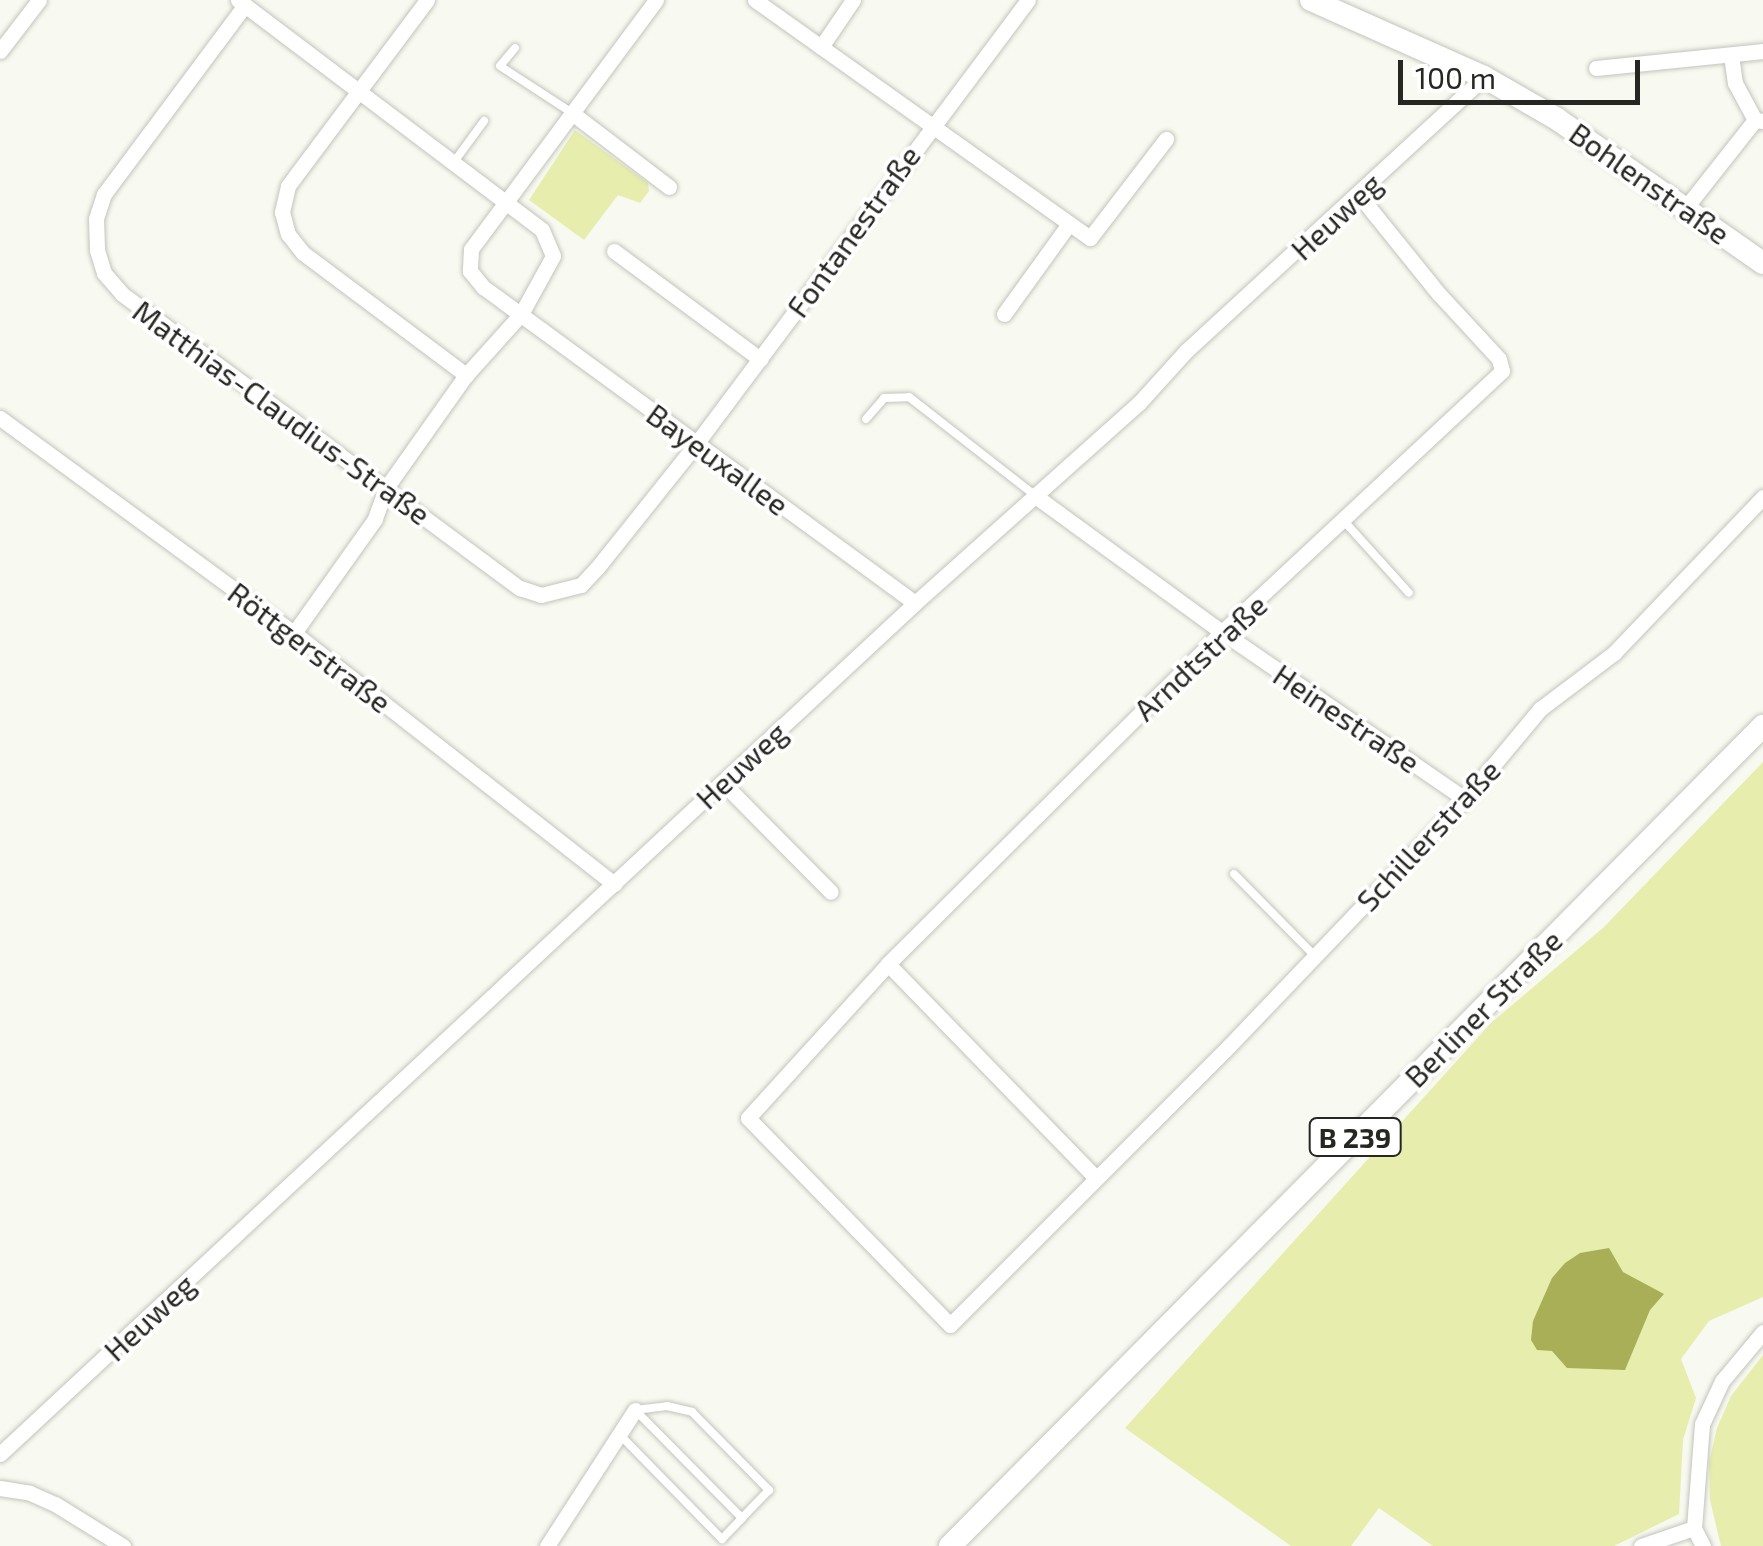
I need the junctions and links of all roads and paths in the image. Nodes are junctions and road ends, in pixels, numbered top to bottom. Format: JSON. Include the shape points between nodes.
{"nodes":[{"id":1,"x":39,"y":0,"type":"edge"},
{"id":2,"x":427,"y":0,"type":"edge"},
{"id":3,"x":656,"y":0,"type":"edge"},
{"id":4,"x":755,"y":0,"type":"edge"},
{"id":5,"x":854,"y":0,"type":"edge"},
{"id":6,"x":1028,"y":0,"type":"edge"},
{"id":7,"x":1311,"y":0,"type":"edge"},
{"id":8,"x":241,"y":3,"type":"edge"},
{"id":9,"x":821,"y":47,"type":"junction"},
{"id":10,"x":515,"y":48,"type":"dead end"},
{"id":11,"x":0,"y":51,"type":"edge"},
{"id":12,"x":1763,"y":51,"type":"edge"},
{"id":13,"x":1731,"y":56,"type":"junction"},
{"id":14,"x":1596,"y":68,"type":"dead end"},
{"id":15,"x":1484,"y":77,"type":"junction"},
{"id":16,"x":360,"y":91,"type":"junction"},
{"id":17,"x":572,"y":113,"type":"junction"},
{"id":18,"x":1759,"y":120,"type":"edge"},
{"id":19,"x":484,"y":122,"type":"dead end"},
{"id":20,"x":930,"y":126,"type":"junction"},
{"id":21,"x":1166,"y":138,"type":"dead end"},
{"id":22,"x":454,"y":162,"type":"junction"},
{"id":23,"x":670,"y":187,"type":"dead end"},
{"id":24,"x":1359,"y":195,"type":"junction"},
{"id":25,"x":505,"y":202,"type":"junction"},
{"id":26,"x":1687,"y":206,"type":"junction"},
{"id":27,"x":1070,"y":224,"type":"junction"},
{"id":28,"x":614,"y":251,"type":"dead end"},
{"id":29,"x":1763,"y":263,"type":"edge"},
{"id":30,"x":521,"y":314,"type":"junction"},
{"id":31,"x":1004,"y":314,"type":"dead end"},
{"id":32,"x":760,"y":359,"type":"junction"},
{"id":33,"x":466,"y":375,"type":"junction"},
{"id":34,"x":0,"y":418,"type":"edge"},
{"id":35,"x":866,"y":419,"type":"dead end"},
{"id":36,"x":696,"y":444,"type":"junction"},
{"id":37,"x":386,"y":488,"type":"junction"},
{"id":38,"x":1034,"y":496,"type":"junction"},
{"id":39,"x":1763,"y":498,"type":"edge"},
{"id":40,"x":1343,"y":520,"type":"junction"},
{"id":41,"x":1408,"y":593,"type":"dead end"},
{"id":42,"x":915,"y":603,"type":"junction"},
{"id":43,"x":1222,"y":632,"type":"junction"},
{"id":44,"x":294,"y":633,"type":"junction"},
{"id":45,"x":1763,"y":726,"type":"edge"},
{"id":46,"x":723,"y":783,"type":"junction"},
{"id":47,"x":1466,"y":799,"type":"junction"},
{"id":48,"x":1234,"y":874,"type":"dead end"},
{"id":49,"x":614,"y":884,"type":"junction"},
{"id":50,"x":830,"y":892,"type":"dead end"},
{"id":51,"x":1315,"y":956,"type":"junction"},
{"id":52,"x":888,"y":964,"type":"junction"},
{"id":53,"x":748,"y":1118,"type":"joint"},
{"id":54,"x":1096,"y":1177,"type":"junction"},
{"id":55,"x":1763,"y":1332,"type":"edge"},
{"id":56,"x":636,"y":1410,"type":"junction"},
{"id":57,"x":620,"y":1434,"type":"junction"},
{"id":58,"x":0,"y":1454,"type":"edge"},
{"id":59,"x":0,"y":1488,"type":"edge"},
{"id":60,"x":742,"y":1518,"type":"junction"},
{"id":61,"x":1694,"y":1528,"type":"junction"},
{"id":62,"x":123,"y":1546,"type":"edge"},
{"id":63,"x":548,"y":1546,"type":"edge"},
{"id":64,"x":950,"y":1546,"type":"edge"},
{"id":65,"x":1641,"y":1546,"type":"edge"},
{"id":66,"x":1703,"y":1546,"type":"edge"}],
"edges":[{"from":1,"to":11,"type":"street"},
{"from":2,"to":16,"type":"street"},
{"from":3,"to":17,"type":"street"},
{"from":4,"to":9,"type":"street","name":"Fontanestraße"},
{"from":5,"to":9,"type":"street"},
{"from":6,"to":20,"type":"street"},
{"from":7,"to":15,"type":"main road","name":"Bohlenstraße"},
{"from":8,"to":16,"type":"street"},
{"from":8,"to":37,"type":"street","name":"Matthias-Claudius-Straße","via":[[104,194],[96,250],[122,294]]},
{"from":9,"to":20,"type":"street","name":"Fontanestraße"},
{"from":10,"to":17,"type":"lane","via":[[500,66]]},
{"from":12,"to":13,"type":"street"},
{"from":13,"to":14,"type":"street"},
{"from":13,"to":18,"type":"street","via":[[1734,83]]},
{"from":15,"to":24,"type":"street","name":"Heuweg"},
{"from":15,"to":26,"type":"main road","name":"Bohlenstraße"},
{"from":16,"to":22,"type":"street"},
{"from":16,"to":33,"type":"street","via":[[288,186],[282,212],[288,234],[303,253]]},
{"from":17,"to":23,"type":"street"},
{"from":17,"to":25,"type":"street"},
{"from":18,"to":26,"type":"street"},
{"from":19,"to":22,"type":"lane"},
{"from":20,"to":27,"type":"street"},
{"from":20,"to":32,"type":"street","name":"Fontanestraße"},
{"from":21,"to":27,"type":"street","via":[[1090,238]]},
{"from":22,"to":25,"type":"street"},
{"from":24,"to":38,"type":"street","name":"Heuweg"},
{"from":24,"to":40,"type":"street","name":"Arndtstraße","via":[[1499,359],[1502,371]]},
{"from":25,"to":30,"type":"street","via":[[551,242],[547,272]]},
{"from":25,"to":30,"type":"street","name":"Bayeuxallee","via":[[471,249],[470,271]]},
{"from":26,"to":29,"type":"main road","name":"Bohlenstraße"},
{"from":27,"to":31,"type":"street"},
{"from":28,"to":32,"type":"street"},
{"from":30,"to":33,"type":"street"},
{"from":30,"to":36,"type":"street","name":"Bayeuxallee"},
{"from":32,"to":36,"type":"street","name":"Fontanestraße"},
{"from":33,"to":37,"type":"street"},
{"from":34,"to":44,"type":"street","name":"Röttgerstraße"},
{"from":35,"to":38,"type":"lane","via":[[884,398],[909,398]]},
{"from":36,"to":37,"type":"street","name":"Matthias-Claudius-Straße","via":[[589,577],[562,594],[520,588]]},
{"from":36,"to":42,"type":"street","name":"Bayeuxallee"},
{"from":37,"to":44,"type":"street","via":[[375,518]]},
{"from":38,"to":42,"type":"street","name":"Heuweg"},
{"from":38,"to":43,"type":"street","name":"Heinestraße"},
{"from":39,"to":47,"type":"street","name":"Schillerstraße","via":[[1614,652],[1540,709]]},
{"from":40,"to":41,"type":"lane"},
{"from":40,"to":43,"type":"street","name":"Arndtstraße"},
{"from":42,"to":46,"type":"street","name":"Heuweg"},
{"from":43,"to":47,"type":"street","name":"Heinestraße"},
{"from":43,"to":52,"type":"street","name":"Arndtstraße"},
{"from":44,"to":49,"type":"street","name":"Röttgerstraße"},
{"from":45,"to":64,"type":"main road","name":"Berliner Straße","number":"B 239"},
{"from":46,"to":49,"type":"street","name":"Heuweg"},
{"from":46,"to":50,"type":"street"},
{"from":47,"to":51,"type":"street","name":"Schillerstraße"},
{"from":48,"to":51,"type":"lane"},
{"from":49,"to":58,"type":"street","name":"Heuweg"},
{"from":51,"to":54,"type":"street","name":"Schillerstraße"},
{"from":52,"to":53,"type":"street","name":"Arndtstraße"},
{"from":52,"to":54,"type":"street"},
{"from":53,"to":54,"type":"street","name":"Schillerstraße","via":[[950,1325]]},
{"from":55,"to":61,"type":"street","via":[[1722,1380],[1702,1424]]},
{"from":56,"to":57,"type":"street"},
{"from":56,"to":60,"type":"lane"},
{"from":56,"to":60,"type":"lane","via":[[667,1406],[692,1412],[718,1438],[769,1490]]},
{"from":57,"to":60,"type":"lane","via":[[722,1538]]},
{"from":57,"to":63,"type":"street"},
{"from":59,"to":62,"type":"street","via":[[55,1504]]},
{"from":61,"to":65,"type":"street"},
{"from":61,"to":66,"type":"street"}]}
